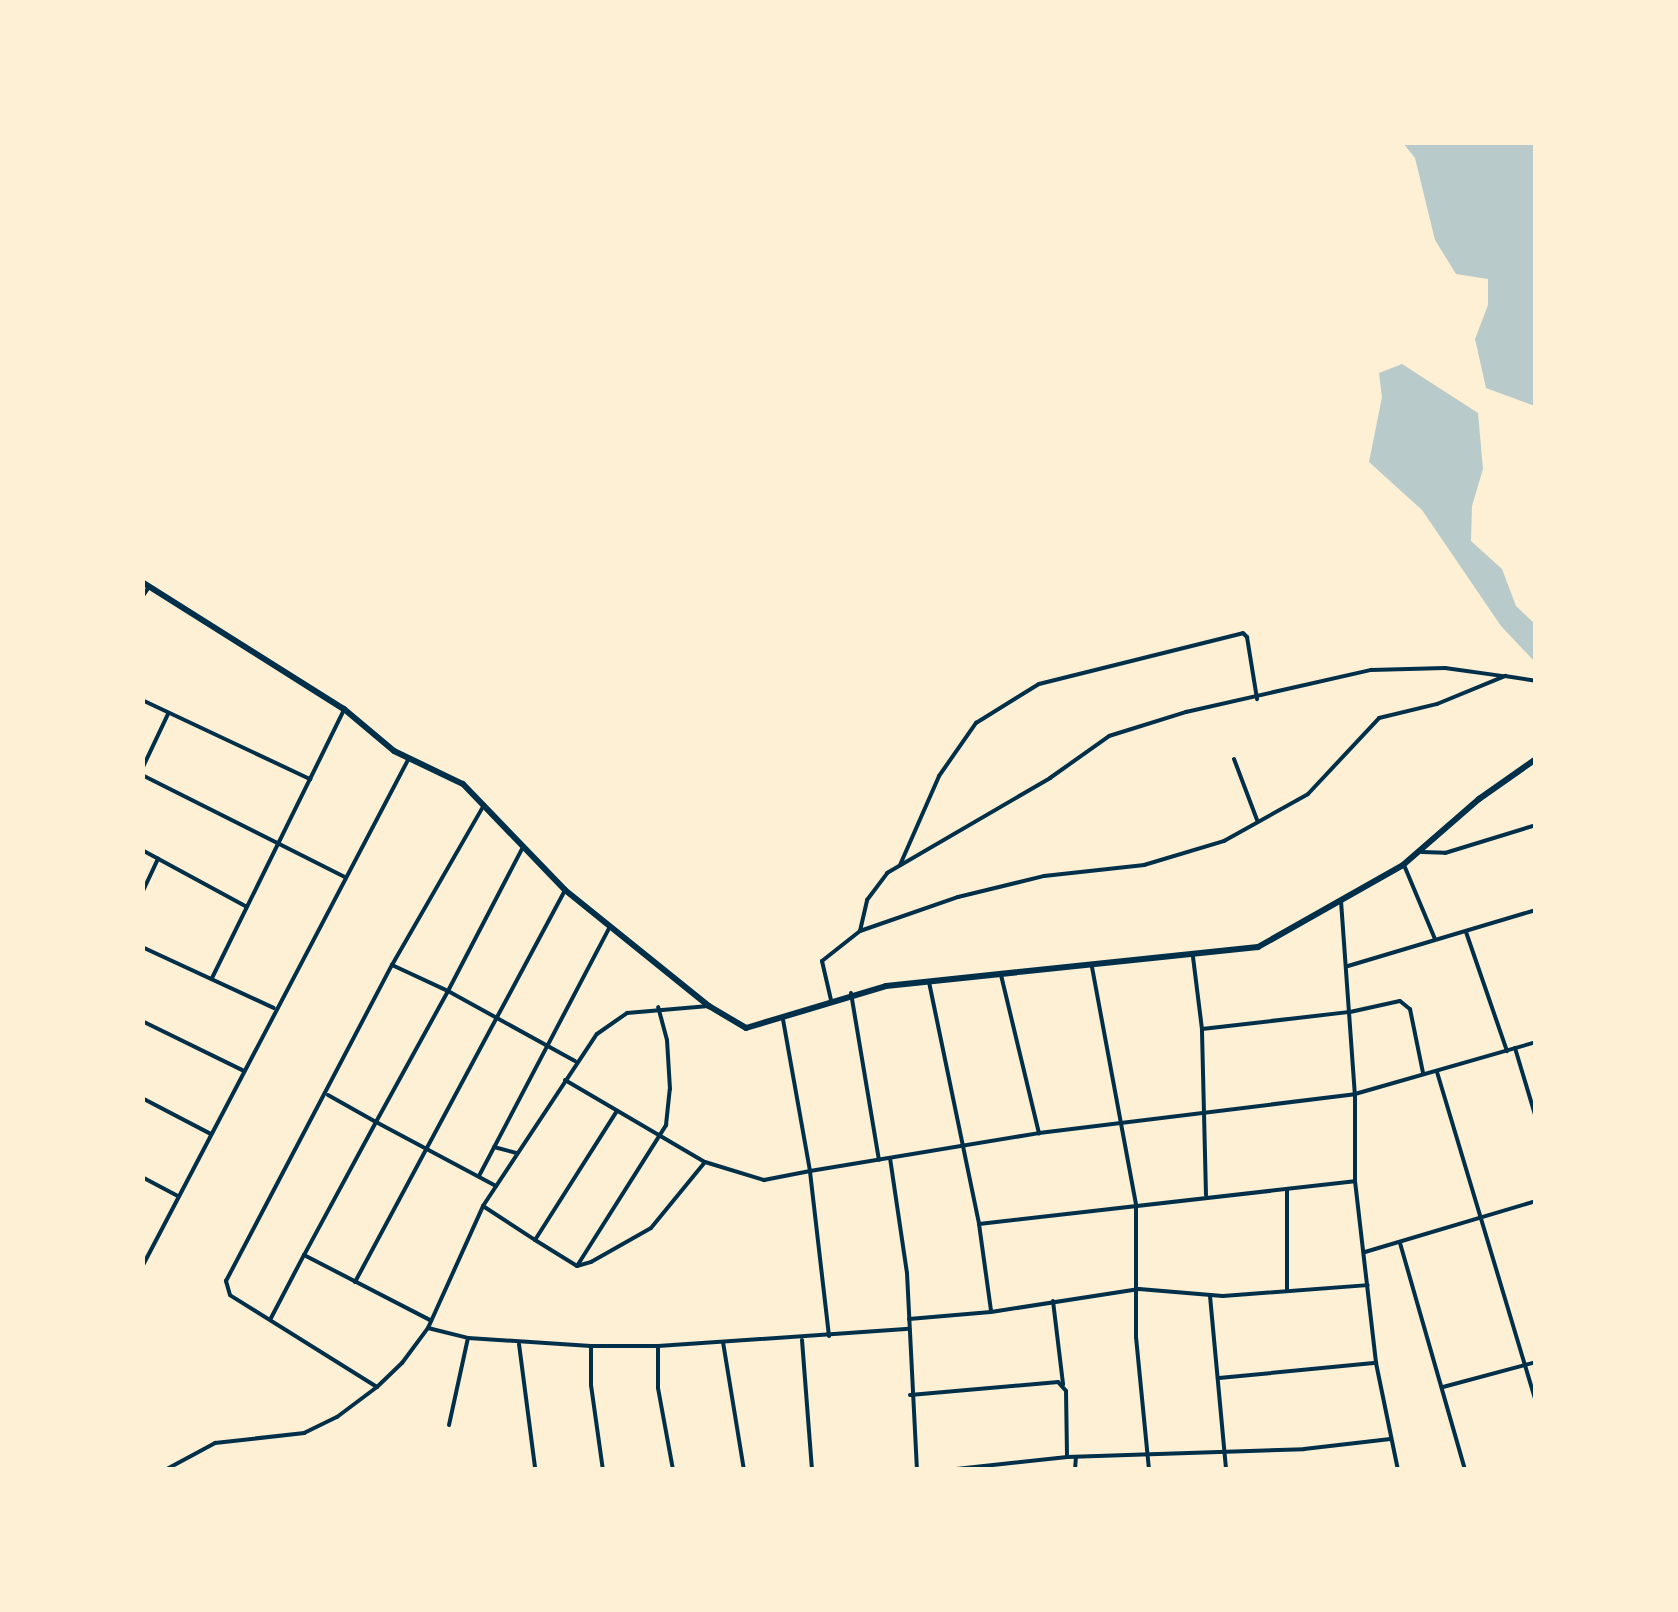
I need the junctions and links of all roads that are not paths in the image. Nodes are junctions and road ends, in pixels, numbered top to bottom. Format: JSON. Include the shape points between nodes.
{"nodes":[{"id":1,"x":146,"y":584,"type":"edge"},
{"id":2,"x":142,"y":598,"type":"edge"},
{"id":3,"x":1505,"y":676,"type":"junction"},
{"id":4,"x":1536,"y":681,"type":"edge"},
{"id":5,"x":1257,"y":699,"type":"junction"},
{"id":6,"x":142,"y":700,"type":"edge"},
{"id":7,"x":344,"y":709,"type":"junction"},
{"id":8,"x":168,"y":713,"type":"junction"},
{"id":9,"x":409,"y":758,"type":"junction"},
{"id":10,"x":1234,"y":759,"type":"dead end"},
{"id":11,"x":1536,"y":760,"type":"edge"},
{"id":12,"x":142,"y":772,"type":"edge"},
{"id":13,"x":310,"y":779,"type":"junction"},
{"id":14,"x":484,"y":806,"type":"junction"},
{"id":15,"x":1256,"y":820,"type":"junction"},
{"id":16,"x":1536,"y":825,"type":"edge"},
{"id":17,"x":278,"y":843,"type":"junction"},
{"id":18,"x":522,"y":849,"type":"junction"},
{"id":19,"x":142,"y":850,"type":"edge"},
{"id":20,"x":1422,"y":852,"type":"junction"},
{"id":21,"x":158,"y":858,"type":"junction"},
{"id":22,"x":1403,"y":865,"type":"junction"},
{"id":23,"x":900,"y":866,"type":"junction"},
{"id":24,"x":345,"y":877,"type":"junction"},
{"id":25,"x":565,"y":890,"type":"junction"},
{"id":26,"x":142,"y":893,"type":"edge"},
{"id":27,"x":1341,"y":901,"type":"junction"},
{"id":28,"x":247,"y":907,"type":"junction"},
{"id":29,"x":1536,"y":910,"type":"edge"},
{"id":30,"x":609,"y":928,"type":"junction"},
{"id":31,"x":1466,"y":930,"type":"junction"},
{"id":32,"x":860,"y":931,"type":"junction"},
{"id":33,"x":1435,"y":939,"type":"junction"},
{"id":34,"x":142,"y":948,"type":"edge"},
{"id":35,"x":1193,"y":957,"type":"junction"},
{"id":36,"x":392,"y":965,"type":"junction"},
{"id":37,"x":1347,"y":966,"type":"junction"},
{"id":38,"x":1092,"y":967,"type":"junction"},
{"id":39,"x":1001,"y":975,"type":"junction"},
{"id":40,"x":212,"y":978,"type":"junction"},
{"id":41,"x":930,"y":982,"type":"junction"},
{"id":42,"x":448,"y":991,"type":"junction"},
{"id":43,"x":851,"y":993,"type":"junction"},
{"id":44,"x":831,"y":1000,"type":"junction"},
{"id":45,"x":709,"y":1006,"type":"junction"},
{"id":46,"x":658,"y":1007,"type":"junction"},
{"id":47,"x":276,"y":1009,"type":"junction"},
{"id":48,"x":1350,"y":1012,"type":"junction"},
{"id":49,"x":498,"y":1015,"type":"junction"},
{"id":50,"x":783,"y":1020,"type":"junction"},
{"id":51,"x":142,"y":1021,"type":"edge"},
{"id":52,"x":1202,"y":1029,"type":"junction"},
{"id":53,"x":1536,"y":1042,"type":"edge"},
{"id":54,"x":545,"y":1043,"type":"junction"},
{"id":55,"x":1515,"y":1048,"type":"junction"},
{"id":56,"x":1506,"y":1051,"type":"junction"},
{"id":57,"x":575,"y":1061,"type":"junction"},
{"id":58,"x":244,"y":1071,"type":"junction"},
{"id":59,"x":1436,"y":1071,"type":"junction"},
{"id":60,"x":1424,"y":1075,"type":"junction"},
{"id":61,"x":564,"y":1080,"type":"junction"},
{"id":62,"x":327,"y":1094,"type":"junction"},
{"id":63,"x":1355,"y":1094,"type":"junction"},
{"id":64,"x":142,"y":1098,"type":"edge"},
{"id":65,"x":617,"y":1111,"type":"junction"},
{"id":66,"x":1206,"y":1113,"type":"junction"},
{"id":67,"x":1536,"y":1118,"type":"edge"},
{"id":68,"x":376,"y":1122,"type":"junction"},
{"id":69,"x":1124,"y":1124,"type":"junction"},
{"id":70,"x":211,"y":1134,"type":"junction"},
{"id":71,"x":1039,"y":1134,"type":"junction"},
{"id":72,"x":660,"y":1136,"type":"junction"},
{"id":73,"x":960,"y":1146,"type":"junction"},
{"id":74,"x":425,"y":1147,"type":"junction"},
{"id":75,"x":494,"y":1147,"type":"junction"},
{"id":76,"x":518,"y":1154,"type":"junction"},
{"id":77,"x":890,"y":1158,"type":"junction"},
{"id":78,"x":878,"y":1160,"type":"junction"},
{"id":79,"x":705,"y":1162,"type":"junction"},
{"id":80,"x":810,"y":1171,"type":"junction"},
{"id":81,"x":478,"y":1176,"type":"junction"},
{"id":82,"x":142,"y":1177,"type":"edge"},
{"id":83,"x":1355,"y":1181,"type":"junction"},
{"id":84,"x":496,"y":1186,"type":"junction"},
{"id":85,"x":1287,"y":1188,"type":"junction"},
{"id":86,"x":1206,"y":1195,"type":"junction"},
{"id":87,"x":177,"y":1196,"type":"junction"},
{"id":88,"x":1536,"y":1201,"type":"edge"},
{"id":89,"x":1136,"y":1205,"type":"junction"},
{"id":90,"x":483,"y":1206,"type":"junction"},
{"id":91,"x":1479,"y":1217,"type":"junction"},
{"id":92,"x":979,"y":1224,"type":"junction"},
{"id":93,"x":534,"y":1240,"type":"junction"},
{"id":94,"x":1400,"y":1243,"type":"junction"},
{"id":95,"x":1364,"y":1252,"type":"junction"},
{"id":96,"x":304,"y":1255,"type":"junction"},
{"id":97,"x":577,"y":1266,"type":"junction"},
{"id":98,"x":142,"y":1267,"type":"edge"},
{"id":99,"x":355,"y":1282,"type":"junction"},
{"id":100,"x":1368,"y":1285,"type":"junction"},
{"id":101,"x":1139,"y":1288,"type":"junction"},
{"id":102,"x":1287,"y":1292,"type":"junction"},
{"id":103,"x":1210,"y":1296,"type":"junction"},
{"id":104,"x":1053,"y":1301,"type":"junction"},
{"id":105,"x":992,"y":1312,"type":"junction"},
{"id":106,"x":271,"y":1318,"type":"junction"},
{"id":107,"x":909,"y":1319,"type":"junction"},
{"id":108,"x":430,"y":1320,"type":"junction"},
{"id":109,"x":428,"y":1328,"type":"junction"},
{"id":110,"x":909,"y":1329,"type":"junction"},
{"id":111,"x":829,"y":1336,"type":"junction"},
{"id":112,"x":468,"y":1338,"type":"junction"},
{"id":113,"x":802,"y":1338,"type":"junction"},
{"id":114,"x":723,"y":1342,"type":"junction"},
{"id":115,"x":519,"y":1343,"type":"junction"},
{"id":116,"x":591,"y":1346,"type":"junction"},
{"id":117,"x":658,"y":1346,"type":"junction"},
{"id":118,"x":1536,"y":1362,"type":"edge"},
{"id":119,"x":1376,"y":1363,"type":"junction"},
{"id":120,"x":1523,"y":1367,"type":"junction"},
{"id":121,"x":1219,"y":1378,"type":"junction"},
{"id":122,"x":1063,"y":1384,"type":"junction"},
{"id":123,"x":376,"y":1386,"type":"junction"},
{"id":124,"x":1443,"y":1387,"type":"junction"},
{"id":125,"x":910,"y":1395,"type":"junction"},
{"id":126,"x":1536,"y":1403,"type":"edge"},
{"id":127,"x":449,"y":1425,"type":"dead end"},
{"id":128,"x":1390,"y":1440,"type":"junction"},
{"id":129,"x":1225,"y":1451,"type":"junction"},
{"id":130,"x":1147,"y":1454,"type":"junction"},
{"id":131,"x":1068,"y":1457,"type":"junction"},
{"id":132,"x":1076,"y":1457,"type":"junction"},
{"id":133,"x":535,"y":1468,"type":"edge"},
{"id":134,"x":165,"y":1470,"type":"edge"},
{"id":135,"x":602,"y":1470,"type":"edge"},
{"id":136,"x":672,"y":1470,"type":"edge"},
{"id":137,"x":744,"y":1470,"type":"edge"},
{"id":138,"x":812,"y":1470,"type":"edge"},
{"id":139,"x":917,"y":1470,"type":"edge"},
{"id":140,"x":947,"y":1470,"type":"edge"},
{"id":141,"x":1076,"y":1470,"type":"edge"},
{"id":142,"x":1149,"y":1470,"type":"edge"},
{"id":143,"x":1226,"y":1470,"type":"edge"},
{"id":144,"x":1398,"y":1470,"type":"edge"},
{"id":145,"x":1465,"y":1470,"type":"edge"}],
"edges":[{"from":1,"to":2,"type":"street"},
{"from":1,"to":7,"type":"main road"},
{"from":3,"to":4,"type":"street"},
{"from":3,"to":5,"type":"street","via":[[1445,668],[1371,670]]},
{"from":3,"to":15,"type":"street","via":[[1437,704],[1379,718],[1308,794]]},
{"from":5,"to":23,"type":"street","via":[[1172,715],[1109,736]]},
{"from":5,"to":23,"type":"street","via":[[1242,634],[1039,684],[976,724],[940,776]]},
{"from":6,"to":8,"type":"street"},
{"from":7,"to":9,"type":"main road"},
{"from":7,"to":13,"type":"street"},
{"from":8,"to":12,"type":"street"},
{"from":8,"to":13,"type":"street"},
{"from":9,"to":14,"type":"main road","via":[[443,771]]},
{"from":9,"to":24,"type":"street"},
{"from":10,"to":15,"type":"street"},
{"from":11,"to":20,"type":"main road","via":[[1479,799]]},
{"from":12,"to":17,"type":"street"},
{"from":13,"to":17,"type":"street"},
{"from":14,"to":18,"type":"main road"},
{"from":14,"to":36,"type":"street"},
{"from":15,"to":32,"type":"street","via":[[1224,841],[1144,865],[1044,876],[958,896]]},
{"from":16,"to":20,"type":"street","via":[[1445,853]]},
{"from":17,"to":24,"type":"street"},
{"from":17,"to":28,"type":"street"},
{"from":18,"to":25,"type":"main road"},
{"from":18,"to":42,"type":"street"},
{"from":19,"to":21,"type":"street"},
{"from":20,"to":22,"type":"main road"},
{"from":21,"to":26,"type":"street"},
{"from":21,"to":28,"type":"street"},
{"from":22,"to":27,"type":"main road"},
{"from":22,"to":33,"type":"street"},
{"from":23,"to":32,"type":"street","via":[[876,884]]},
{"from":24,"to":47,"type":"street"},
{"from":25,"to":30,"type":"main road"},
{"from":25,"to":49,"type":"street"},
{"from":27,"to":35,"type":"main road","via":[[1258,947]]},
{"from":27,"to":37,"type":"street"},
{"from":28,"to":40,"type":"street"},
{"from":29,"to":31,"type":"street"},
{"from":30,"to":45,"type":"main road"},
{"from":30,"to":54,"type":"street"},
{"from":31,"to":33,"type":"street"},
{"from":31,"to":56,"type":"street"},
{"from":32,"to":44,"type":"street","via":[[822,961]]},
{"from":33,"to":37,"type":"street"},
{"from":34,"to":40,"type":"street"},
{"from":35,"to":38,"type":"main road"},
{"from":35,"to":52,"type":"street"},
{"from":36,"to":42,"type":"street"},
{"from":36,"to":62,"type":"street"},
{"from":37,"to":48,"type":"street"},
{"from":38,"to":39,"type":"main road"},
{"from":38,"to":69,"type":"street"},
{"from":39,"to":41,"type":"main road"},
{"from":39,"to":71,"type":"street"},
{"from":40,"to":47,"type":"street"},
{"from":41,"to":43,"type":"main road"},
{"from":41,"to":73,"type":"street"},
{"from":42,"to":49,"type":"street"},
{"from":42,"to":68,"type":"street"},
{"from":43,"to":44,"type":"main road"},
{"from":43,"to":78,"type":"street"},
{"from":44,"to":50,"type":"main road"},
{"from":45,"to":46,"type":"street"},
{"from":45,"to":50,"type":"main road","via":[[746,1028]]},
{"from":46,"to":57,"type":"street","via":[[610,1022]]},
{"from":46,"to":72,"type":"street","via":[[670,1090]]},
{"from":47,"to":58,"type":"street"},
{"from":48,"to":52,"type":"street"},
{"from":48,"to":60,"type":"street","via":[[1406,1004]]},
{"from":48,"to":63,"type":"street"},
{"from":49,"to":54,"type":"street"},
{"from":49,"to":74,"type":"street"},
{"from":50,"to":80,"type":"street"},
{"from":51,"to":58,"type":"street"},
{"from":52,"to":66,"type":"street"},
{"from":53,"to":55,"type":"street"},
{"from":54,"to":57,"type":"street"},
{"from":54,"to":75,"type":"street"},
{"from":55,"to":56,"type":"street"},
{"from":55,"to":67,"type":"street"},
{"from":56,"to":59,"type":"street"},
{"from":57,"to":61,"type":"street"},
{"from":58,"to":70,"type":"street"},
{"from":59,"to":60,"type":"street"},
{"from":59,"to":91,"type":"street"},
{"from":60,"to":63,"type":"street"},
{"from":61,"to":65,"type":"street"},
{"from":61,"to":76,"type":"street"},
{"from":62,"to":68,"type":"street"},
{"from":62,"to":106,"type":"street","via":[[226,1281],[230,1295]]},
{"from":63,"to":66,"type":"street"},
{"from":63,"to":83,"type":"street"},
{"from":64,"to":70,"type":"street"},
{"from":65,"to":72,"type":"street"},
{"from":65,"to":93,"type":"street"},
{"from":66,"to":69,"type":"street"},
{"from":66,"to":86,"type":"street"},
{"from":68,"to":74,"type":"street"},
{"from":68,"to":96,"type":"street"},
{"from":69,"to":71,"type":"street"},
{"from":69,"to":89,"type":"street"},
{"from":70,"to":87,"type":"street"},
{"from":71,"to":73,"type":"street"},
{"from":72,"to":79,"type":"street"},
{"from":72,"to":97,"type":"street"},
{"from":73,"to":77,"type":"street"},
{"from":73,"to":92,"type":"street"},
{"from":74,"to":81,"type":"street"},
{"from":74,"to":99,"type":"street"},
{"from":75,"to":76,"type":"street"},
{"from":75,"to":81,"type":"street"},
{"from":76,"to":84,"type":"street"},
{"from":77,"to":78,"type":"street"},
{"from":77,"to":107,"type":"street"},
{"from":78,"to":80,"type":"street"},
{"from":79,"to":80,"type":"street","via":[[764,1180]]},
{"from":79,"to":97,"type":"street","via":[[651,1228]]},
{"from":80,"to":111,"type":"street"},
{"from":81,"to":84,"type":"street"},
{"from":82,"to":87,"type":"street"},
{"from":83,"to":85,"type":"street"},
{"from":83,"to":95,"type":"street"},
{"from":84,"to":90,"type":"street"},
{"from":85,"to":86,"type":"street"},
{"from":85,"to":102,"type":"street"},
{"from":86,"to":89,"type":"street"},
{"from":87,"to":98,"type":"street"},
{"from":88,"to":91,"type":"street"},
{"from":89,"to":92,"type":"street"},
{"from":89,"to":101,"type":"street"},
{"from":90,"to":93,"type":"street"},
{"from":90,"to":108,"type":"street"},
{"from":91,"to":94,"type":"street"},
{"from":91,"to":120,"type":"street"},
{"from":92,"to":105,"type":"street"},
{"from":93,"to":97,"type":"street"},
{"from":94,"to":95,"type":"street"},
{"from":94,"to":124,"type":"street"},
{"from":95,"to":100,"type":"street"},
{"from":96,"to":99,"type":"street"},
{"from":96,"to":106,"type":"street"},
{"from":99,"to":108,"type":"street"},
{"from":100,"to":102,"type":"street"},
{"from":100,"to":119,"type":"street"},
{"from":101,"to":103,"type":"street"},
{"from":101,"to":104,"type":"street"},
{"from":101,"to":130,"type":"street","via":[[1136,1338]]},
{"from":102,"to":103,"type":"street"},
{"from":103,"to":121,"type":"street"},
{"from":104,"to":105,"type":"street"},
{"from":104,"to":122,"type":"street"},
{"from":105,"to":107,"type":"street"},
{"from":106,"to":123,"type":"street"},
{"from":107,"to":110,"type":"street"},
{"from":108,"to":109,"type":"street"},
{"from":109,"to":112,"type":"street"},
{"from":109,"to":123,"type":"street"},
{"from":110,"to":111,"type":"street"},
{"from":110,"to":125,"type":"street"},
{"from":111,"to":113,"type":"street"},
{"from":112,"to":115,"type":"street"},
{"from":112,"to":127,"type":"street"},
{"from":113,"to":114,"type":"street"},
{"from":113,"to":138,"type":"street"},
{"from":114,"to":117,"type":"street"},
{"from":114,"to":137,"type":"street"},
{"from":115,"to":116,"type":"street"},
{"from":115,"to":133,"type":"street"},
{"from":116,"to":117,"type":"street"},
{"from":116,"to":135,"type":"street"},
{"from":117,"to":136,"type":"street"},
{"from":118,"to":120,"type":"street"},
{"from":119,"to":121,"type":"street"},
{"from":119,"to":128,"type":"street"},
{"from":120,"to":124,"type":"street"},
{"from":120,"to":126,"type":"street"},
{"from":121,"to":129,"type":"street"},
{"from":122,"to":125,"type":"street"},
{"from":122,"to":131,"type":"street"},
{"from":123,"to":134,"type":"street","via":[[304,1433],[215,1444]]},
{"from":124,"to":145,"type":"street"},
{"from":125,"to":139,"type":"street"},
{"from":128,"to":129,"type":"street"},
{"from":128,"to":144,"type":"street"},
{"from":129,"to":130,"type":"street"},
{"from":129,"to":143,"type":"street"},
{"from":130,"to":132,"type":"street"},
{"from":130,"to":142,"type":"street"},
{"from":131,"to":132,"type":"street"},
{"from":131,"to":140,"type":"street"},
{"from":132,"to":141,"type":"street"}]}
